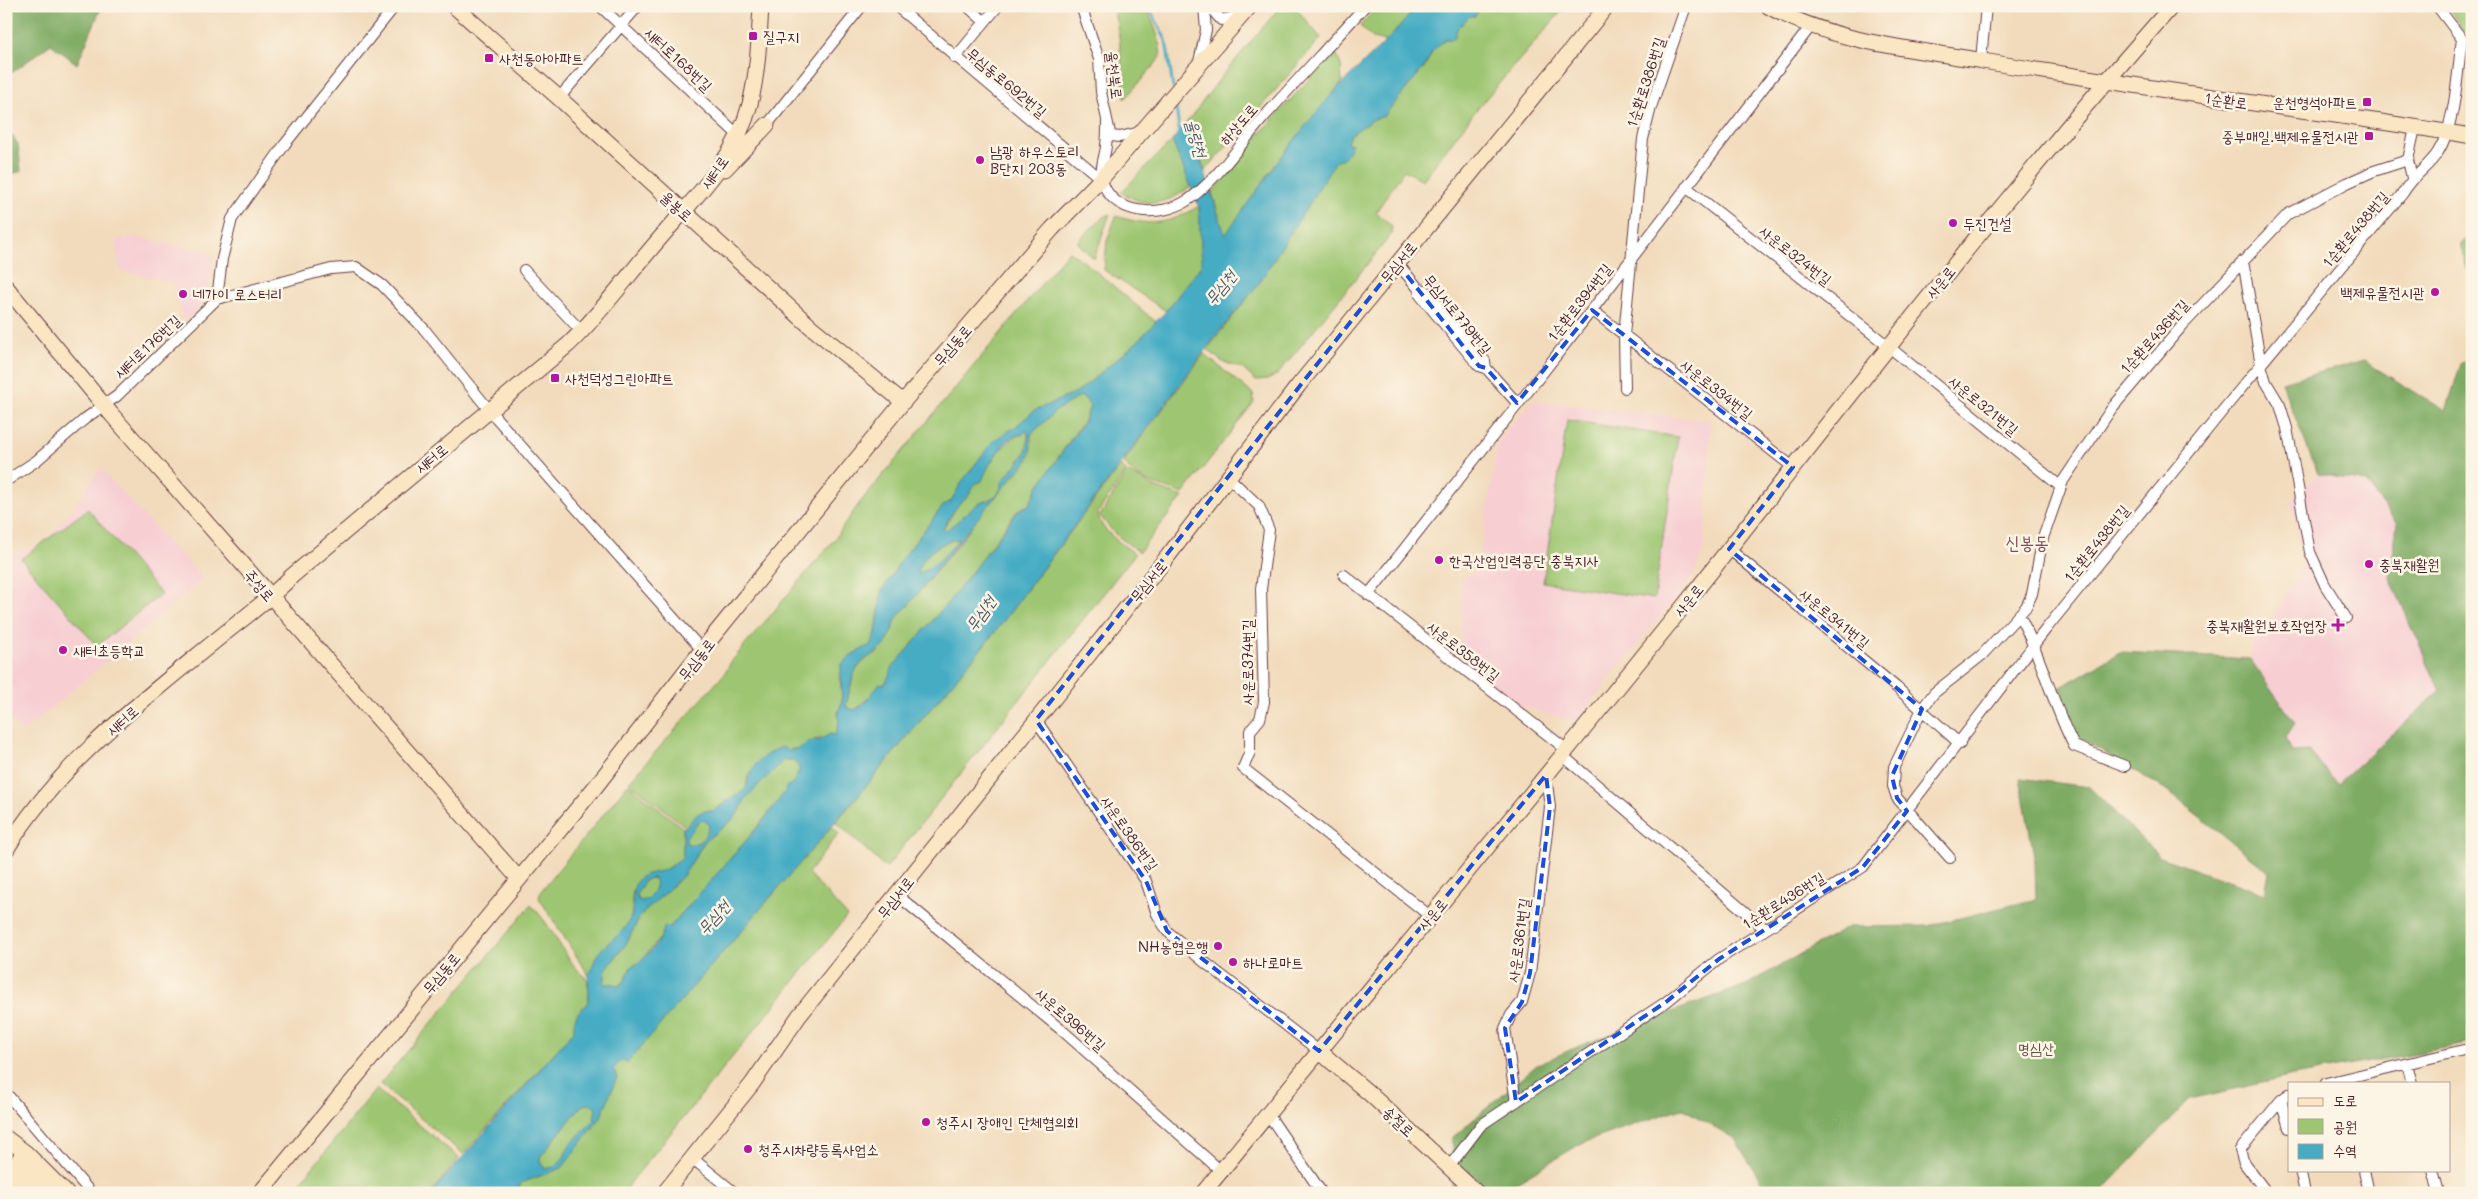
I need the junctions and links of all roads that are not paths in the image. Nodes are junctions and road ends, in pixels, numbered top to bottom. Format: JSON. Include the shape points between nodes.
{"nodes":[{"id":1,"x":395,"y":6,"type":"edge"},
{"id":2,"x":454,"y":6,"type":"edge"},
{"id":3,"x":600,"y":6,"type":"edge"},
{"id":4,"x":638,"y":6,"type":"edge"},
{"id":5,"x":761,"y":6,"type":"edge"},
{"id":6,"x":862,"y":6,"type":"edge"},
{"id":7,"x":896,"y":6,"type":"edge"},
{"id":8,"x":967,"y":6,"type":"edge"},
{"id":9,"x":998,"y":6,"type":"edge"},
{"id":10,"x":1081,"y":6,"type":"edge"},
{"id":11,"x":1204,"y":6,"type":"edge"},
{"id":12,"x":1209,"y":6,"type":"edge"},
{"id":13,"x":1365,"y":6,"type":"edge"},
{"id":14,"x":1607,"y":6,"type":"edge"},
{"id":15,"x":1686,"y":6,"type":"edge"},
{"id":16,"x":1768,"y":6,"type":"edge"},
{"id":17,"x":1986,"y":6,"type":"edge"},
{"id":18,"x":2172,"y":6,"type":"edge"},
{"id":19,"x":2437,"y":6,"type":"edge"},
{"id":20,"x":1246,"y":11,"type":"edge"},
{"id":21,"x":984,"y":22,"type":"junction"},
{"id":22,"x":621,"y":25,"type":"junction"},
{"id":23,"x":1811,"y":26,"type":"junction"},
{"id":24,"x":955,"y":58,"type":"junction"},
{"id":25,"x":1981,"y":60,"type":"junction"},
{"id":26,"x":1196,"y":69,"type":"junction"},
{"id":27,"x":2104,"y":82,"type":"junction"},
{"id":28,"x":559,"y":98,"type":"junction"},
{"id":29,"x":748,"y":110,"type":"junction"},
{"id":30,"x":1107,"y":120,"type":"junction"},
{"id":31,"x":767,"y":125,"type":"junction"},
{"id":32,"x":2415,"y":128,"type":"junction"},
{"id":33,"x":1140,"y":132,"type":"junction"},
{"id":34,"x":2448,"y":132,"type":"junction"},
{"id":35,"x":737,"y":134,"type":"junction"},
{"id":36,"x":2472,"y":136,"type":"edge"},
{"id":37,"x":2408,"y":160,"type":"junction"},
{"id":38,"x":2412,"y":178,"type":"junction"},
{"id":39,"x":1101,"y":179,"type":"junction"},
{"id":40,"x":1686,"y":187,"type":"junction"},
{"id":41,"x":695,"y":198,"type":"junction"},
{"id":42,"x":684,"y":211,"type":"junction"},
{"id":43,"x":1631,"y":259,"type":"junction"},
{"id":44,"x":2242,"y":262,"type":"junction"},
{"id":45,"x":1397,"y":263,"type":"junction"},
{"id":46,"x":524,"y":270,"type":"dead end"},
{"id":47,"x":6,"y":287,"type":"edge"},
{"id":48,"x":217,"y":299,"type":"junction"},
{"id":49,"x":1592,"y":310,"type":"junction"},
{"id":50,"x":582,"y":332,"type":"junction"},
{"id":51,"x":1624,"y":335,"type":"junction"},
{"id":52,"x":1888,"y":346,"type":"junction"},
{"id":53,"x":2260,"y":365,"type":"junction"},
{"id":54,"x":1625,"y":388,"type":"dead end"},
{"id":55,"x":904,"y":402,"type":"junction"},
{"id":56,"x":1518,"y":403,"type":"junction"},
{"id":57,"x":105,"y":405,"type":"junction"},
{"id":58,"x":490,"y":411,"type":"junction"},
{"id":59,"x":1793,"y":467,"type":"junction"},
{"id":60,"x":1229,"y":478,"type":"junction"},
{"id":61,"x":6,"y":481,"type":"edge"},
{"id":62,"x":2061,"y":487,"type":"junction"},
{"id":63,"x":1729,"y":549,"type":"junction"},
{"id":64,"x":1344,"y":575,"type":"dead end"},
{"id":65,"x":1368,"y":595,"type":"junction"},
{"id":66,"x":271,"y":598,"type":"junction"},
{"id":67,"x":2019,"y":615,"type":"junction"},
{"id":68,"x":2346,"y":618,"type":"dead end"},
{"id":69,"x":2034,"y":645,"type":"junction"},
{"id":70,"x":702,"y":650,"type":"junction"},
{"id":71,"x":1922,"y":709,"type":"junction"},
{"id":72,"x":1036,"y":720,"type":"junction"},
{"id":73,"x":1960,"y":744,"type":"junction"},
{"id":74,"x":1565,"y":753,"type":"junction"},
{"id":75,"x":2125,"y":766,"type":"dead end"},
{"id":76,"x":1546,"y":776,"type":"junction"},
{"id":77,"x":1907,"y":811,"type":"junction"},
{"id":78,"x":6,"y":850,"type":"edge"},
{"id":79,"x":1950,"y":858,"type":"dead end"},
{"id":80,"x":519,"y":879,"type":"junction"},
{"id":81,"x":897,"y":895,"type":"junction"},
{"id":82,"x":1430,"y":916,"type":"junction"},
{"id":83,"x":1765,"y":929,"type":"junction"},
{"id":84,"x":2472,"y":1048,"type":"edge"},
{"id":85,"x":1319,"y":1051,"type":"junction"},
{"id":86,"x":2407,"y":1064,"type":"junction"},
{"id":87,"x":2342,"y":1081,"type":"edge"},
{"id":88,"x":2412,"y":1082,"type":"edge"},
{"id":89,"x":6,"y":1093,"type":"edge"},
{"id":90,"x":2285,"y":1097,"type":"edge"},
{"id":91,"x":1516,"y":1102,"type":"junction"},
{"id":92,"x":1268,"y":1114,"type":"junction"},
{"id":93,"x":2288,"y":1120,"type":"edge"},
{"id":94,"x":6,"y":1138,"type":"edge"},
{"id":95,"x":6,"y":1144,"type":"edge"},
{"id":96,"x":692,"y":1158,"type":"junction"},
{"id":97,"x":6,"y":1164,"type":"edge"},
{"id":98,"x":1449,"y":1167,"type":"junction"},
{"id":99,"x":1221,"y":1171,"type":"junction"},
{"id":100,"x":2300,"y":1172,"type":"edge"},
{"id":101,"x":2365,"y":1172,"type":"edge"},
{"id":102,"x":2434,"y":1172,"type":"edge"},
{"id":103,"x":6,"y":1184,"type":"edge"},
{"id":104,"x":11,"y":1193,"type":"edge"},
{"id":105,"x":30,"y":1193,"type":"edge"},
{"id":106,"x":46,"y":1193,"type":"edge"},
{"id":107,"x":66,"y":1193,"type":"edge"},
{"id":108,"x":91,"y":1193,"type":"edge"},
{"id":109,"x":260,"y":1193,"type":"edge"},
{"id":110,"x":664,"y":1193,"type":"edge"},
{"id":111,"x":735,"y":1193,"type":"edge"},
{"id":112,"x":1203,"y":1193,"type":"edge"},
{"id":113,"x":1322,"y":1193,"type":"edge"},
{"id":114,"x":1476,"y":1193,"type":"edge"},
{"id":115,"x":2267,"y":1193,"type":"edge"},
{"id":116,"x":2305,"y":1193,"type":"edge"},
{"id":117,"x":2370,"y":1193,"type":"edge"},
{"id":118,"x":2439,"y":1193,"type":"edge"}],
"edges":[{"from":1,"to":48,"type":"street","via":[[285,144],[228,225]]},
{"from":2,"to":28,"type":"street","name":"율봉로"},
{"from":3,"to":22,"type":"street","name":"새터로168번길"},
{"from":4,"to":22,"type":"street"},
{"from":5,"to":29,"type":"street","name":"새터로","via":[[757,65]]},
{"from":6,"to":31,"type":"street"},
{"from":7,"to":24,"type":"street","name":"무심동로692번길"},
{"from":8,"to":21,"type":"street"},
{"from":9,"to":21,"type":"street"},
{"from":10,"to":30,"type":"street","name":"율천북로","via":[[1099,59],[1100,92]]},
{"from":11,"to":26,"type":"street","via":[[1206,30]]},
{"from":12,"to":20,"type":"street","via":[[1221,20]]},
{"from":13,"to":39,"type":"street","name":"하상도로","via":[[1211,179],[1188,200],[1172,208],[1137,211],[1120,205],[1112,198]]},
{"from":14,"to":45,"type":"street","name":"무심서로"},
{"from":15,"to":43,"type":"street","name":"1순환로386번길","via":[[1651,106],[1643,139]]},
{"from":16,"to":23,"type":"street","name":"1순환로"},
{"from":17,"to":25,"type":"street"},
{"from":18,"to":27,"type":"street","name":"사운로"},
{"from":19,"to":34,"type":"street","name":"1순환로438번길","via":[[2462,39]]},
{"from":20,"to":26,"type":"street"},
{"from":21,"to":24,"type":"street"},
{"from":22,"to":28,"type":"street"},
{"from":22,"to":35,"type":"street","name":"새터로168번길"},
{"from":23,"to":25,"type":"street","name":"1순환로","via":[[1873,42]]},
{"from":23,"to":40,"type":"street","name":"1순환로394번길"},
{"from":24,"to":39,"type":"street","name":"무심동로692번길"},
{"from":25,"to":27,"type":"street","name":"1순환로"},
{"from":26,"to":33,"type":"street","name":"무심동로"},
{"from":27,"to":32,"type":"street","name":"1순환로"},
{"from":27,"to":52,"type":"street","name":"사운로"},
{"from":28,"to":42,"type":"street","name":"율봉로"},
{"from":29,"to":31,"type":"street","via":[[750,124],[760,128]]},
{"from":29,"to":35,"type":"street","name":"새터로"},
{"from":30,"to":33,"type":"street","via":[[1112,136]]},
{"from":30,"to":39,"type":"street"},
{"from":31,"to":41,"type":"street"},
{"from":32,"to":34,"type":"street","name":"1순환로"},
{"from":32,"to":37,"type":"street"},
{"from":33,"to":39,"type":"street","name":"무심동로"},
{"from":34,"to":36,"type":"street","name":"1순환로"},
{"from":34,"to":38,"type":"street","name":"1순환로438번길","via":[[2438,153]]},
{"from":35,"to":41,"type":"street","name":"새터로","via":[[722,164]]},
{"from":37,"to":38,"type":"street"},
{"from":37,"to":44,"type":"street","name":"1순환로436번길","via":[[2353,180],[2288,214]]},
{"from":38,"to":53,"type":"street","name":"1순환로438번길"},
{"from":39,"to":55,"type":"street","name":"무심동로","via":[[1052,229]]},
{"from":40,"to":43,"type":"street","name":"1순환로394번길"},
{"from":40,"to":52,"type":"street","name":"사운로324번길"},
{"from":41,"to":42,"type":"street","name":"새터로"},
{"from":42,"to":50,"type":"street","name":"새터로"},
{"from":42,"to":55,"type":"street","name":"율봉로","via":[[810,326]]},
{"from":43,"to":49,"type":"street","name":"1순환로394번길"},
{"from":43,"to":51,"type":"street","name":"1순환로386번길"},
{"from":44,"to":53,"type":"street"},
{"from":44,"to":62,"type":"street","name":"1순환로436번길","via":[[2112,408]]},
{"from":45,"to":56,"type":"street","name":"무심서로779번길","via":[[1479,366],[1486,368]]},
{"from":45,"to":60,"type":"street","name":"무심서로"},
{"from":46,"to":50,"type":"street"},
{"from":47,"to":57,"type":"street","name":"주성로"},
{"from":48,"to":57,"type":"street","name":"새터로176번길"},
{"from":48,"to":58,"type":"street","name":"새터로176번길","via":[[331,269],[356,268],[382,284],[424,329]]},
{"from":49,"to":51,"type":"street","name":"사운로334번길"},
{"from":49,"to":56,"type":"street","name":"1순환로394번길"},
{"from":50,"to":58,"type":"street","name":"새터로"},
{"from":51,"to":54,"type":"street"},
{"from":51,"to":59,"type":"street","name":"사운로334번길"},
{"from":52,"to":59,"type":"street","name":"사운로"},
{"from":52,"to":62,"type":"street","name":"사운로321번길"},
{"from":53,"to":68,"type":"street","via":[[2280,405],[2287,428],[2310,552]]},
{"from":53,"to":69,"type":"street","name":"1순환로438번길"},
{"from":55,"to":70,"type":"street","name":"무심동로"},
{"from":56,"to":65,"type":"street","name":"1순환로394번길"},
{"from":57,"to":61,"type":"street","name":"새터로176번길"},
{"from":57,"to":66,"type":"street","name":"주성로"},
{"from":58,"to":66,"type":"street","name":"새터로","via":[[292,576]]},
{"from":58,"to":70,"type":"street"},
{"from":59,"to":63,"type":"street","name":"사운로"},
{"from":60,"to":72,"type":"street","name":"무심서로"},
{"from":60,"to":82,"type":"street","name":"사운로374번길","via":[[1259,506],[1269,530],[1261,588],[1264,702],[1260,719],[1250,731],[1250,752],[1243,768]]},
{"from":62,"to":67,"type":"street","name":"1순환로436번길","via":[[2044,538],[2032,594]]},
{"from":63,"to":71,"type":"street","name":"사운로341번길"},
{"from":63,"to":74,"type":"street","name":"사운로"},
{"from":64,"to":65,"type":"street","name":"사운로358번길"},
{"from":65,"to":74,"type":"street","name":"사운로358번길"},
{"from":66,"to":78,"type":"street","name":"새터로","via":[[184,666],[86,751],[37,806]]},
{"from":66,"to":80,"type":"street","name":"주성로"},
{"from":67,"to":69,"type":"street"},
{"from":67,"to":71,"type":"street","name":"1순환로436번길","via":[[1982,656],[1934,694]]},
{"from":69,"to":73,"type":"street","name":"1순환로438번길"},
{"from":69,"to":75,"type":"street","via":[[2074,746]]},
{"from":70,"to":80,"type":"street","name":"무심동로"},
{"from":71,"to":73,"type":"street"},
{"from":71,"to":77,"type":"street","name":"1순환로436번길","via":[[1892,776],[1896,798]]},
{"from":72,"to":81,"type":"street","name":"무심서로"},
{"from":72,"to":85,"type":"street","name":"사운로386번길","via":[[1146,881],[1157,914],[1167,931]]},
{"from":73,"to":77,"type":"street","name":"1순환로436번길"},
{"from":74,"to":76,"type":"street","name":"사운로"},
{"from":74,"to":83,"type":"street","name":"사운로358번길"},
{"from":76,"to":82,"type":"street","name":"사운로"},
{"from":76,"to":91,"type":"street","name":"사운로361번길","via":[[1550,807],[1530,973],[1522,1002],[1505,1028]]},
{"from":77,"to":79,"type":"street","name":"1순환로436번길"},
{"from":77,"to":83,"type":"street","name":"1순환로436번길","via":[[1863,867]]},
{"from":80,"to":109,"type":"street","name":"무심동로"},
{"from":81,"to":96,"type":"street","name":"무심서로","via":[[799,1016],[752,1084]]},
{"from":81,"to":99,"type":"street","name":"사운로396번길","via":[[1064,1032]]},
{"from":82,"to":85,"type":"street","name":"사운로"},
{"from":83,"to":91,"type":"street","name":"1순환로436번길","via":[[1719,959],[1666,1002]]},
{"from":84,"to":86,"type":"street"},
{"from":85,"to":92,"type":"street","name":"사운로"},
{"from":85,"to":98,"type":"street","name":"송절로"},
{"from":86,"to":87,"type":"street"},
{"from":86,"to":88,"type":"street"},
{"from":89,"to":108,"type":"street"},
{"from":90,"to":93,"type":"street"},
{"from":90,"to":115,"type":"street","via":[[2240,1150],[2244,1163]]},
{"from":91,"to":98,"type":"street","name":"1순환로436번길","via":[[1481,1126]]},
{"from":92,"to":99,"type":"street","name":"사운로"},
{"from":92,"to":113,"type":"street"},
{"from":94,"to":107,"type":"street"},
{"from":95,"to":106,"type":"street"},
{"from":96,"to":110,"type":"street","name":"무심서로"},
{"from":96,"to":111,"type":"street"},
{"from":97,"to":105,"type":"street"},
{"from":98,"to":114,"type":"street","name":"송절로"},
{"from":99,"to":112,"type":"street","name":"사운로"},
{"from":100,"to":116,"type":"street"},
{"from":101,"to":117,"type":"street"},
{"from":102,"to":118,"type":"street"},
{"from":103,"to":104,"type":"street"}]}
